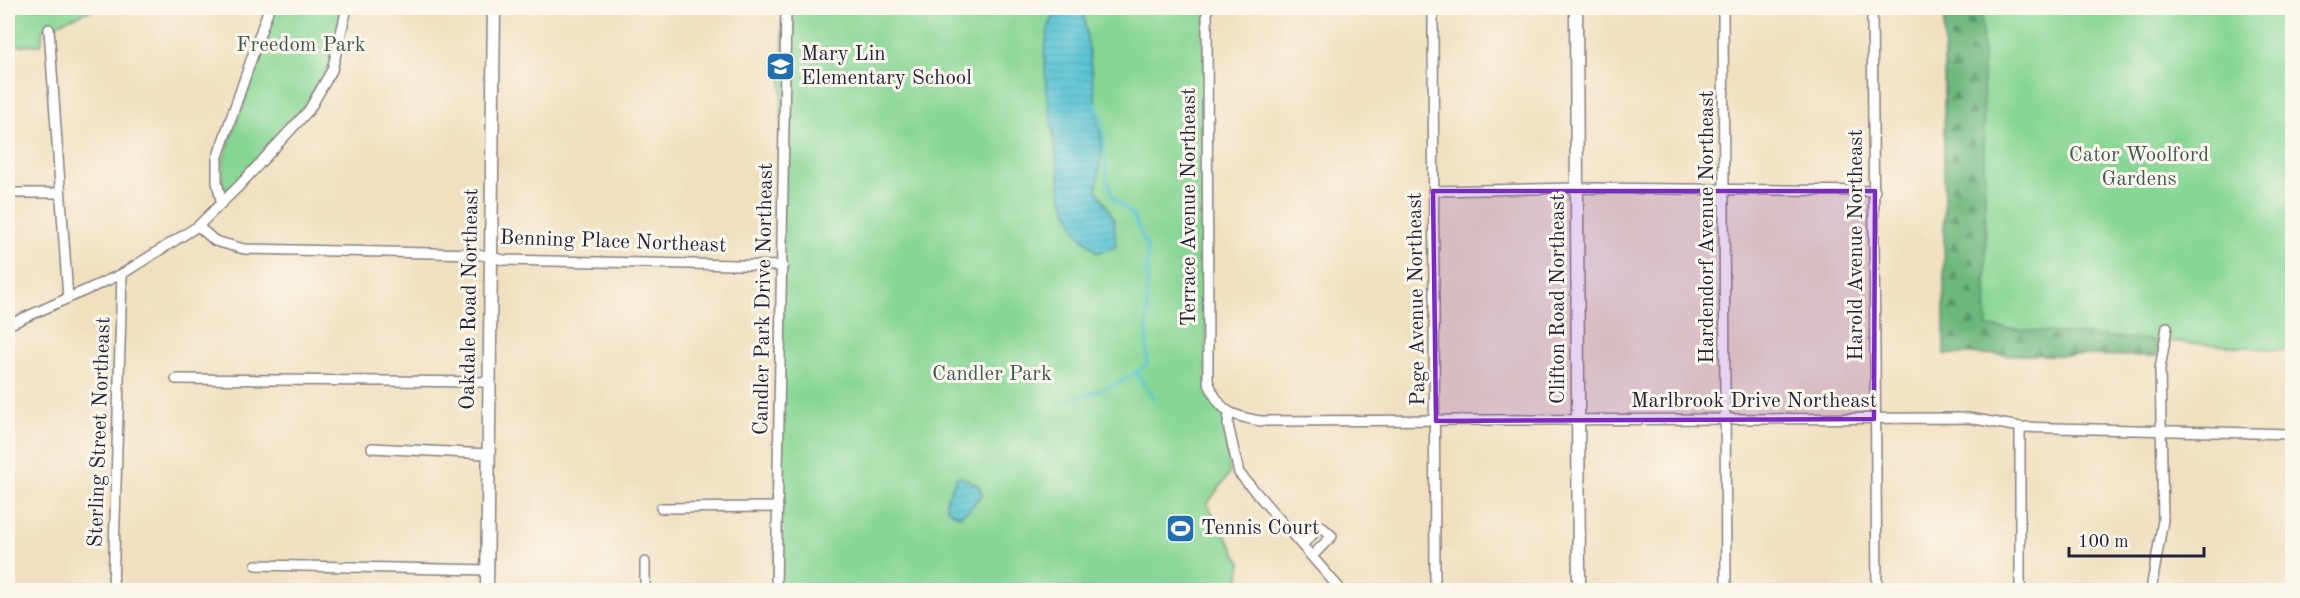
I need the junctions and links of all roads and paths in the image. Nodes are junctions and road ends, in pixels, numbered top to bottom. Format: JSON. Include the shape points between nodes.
{"nodes":[{"id":1,"x":269,"y":8,"type":"edge"},
{"id":2,"x":347,"y":8,"type":"edge"},
{"id":3,"x":494,"y":8,"type":"edge"},
{"id":4,"x":786,"y":8,"type":"edge"},
{"id":5,"x":1207,"y":8,"type":"edge"},
{"id":6,"x":1433,"y":8,"type":"edge"},
{"id":7,"x":1575,"y":8,"type":"edge"},
{"id":8,"x":1723,"y":8,"type":"edge"},
{"id":9,"x":1872,"y":8,"type":"edge"},
{"id":10,"x":49,"y":29,"type":"dead end"},
{"id":11,"x":1577,"y":188,"type":"junction"},
{"id":12,"x":1725,"y":189,"type":"junction"},
{"id":13,"x":1433,"y":191,"type":"junction"},
{"id":14,"x":1875,"y":191,"type":"junction"},
{"id":15,"x":8,"y":193,"type":"edge"},
{"id":16,"x":59,"y":193,"type":"junction"},
{"id":17,"x":221,"y":201,"type":"junction"},
{"id":18,"x":198,"y":226,"type":"junction"},
{"id":19,"x":491,"y":257,"type":"junction"},
{"id":20,"x":783,"y":266,"type":"junction"},
{"id":21,"x":122,"y":274,"type":"junction"},
{"id":22,"x":68,"y":298,"type":"junction"},
{"id":23,"x":8,"y":325,"type":"edge"},
{"id":24,"x":2167,"y":327,"type":"dead end"},
{"id":25,"x":176,"y":379,"type":"dead end"},
{"id":26,"x":489,"y":382,"type":"junction"},
{"id":27,"x":1229,"y":413,"type":"junction"},
{"id":28,"x":1578,"y":418,"type":"junction"},
{"id":29,"x":1726,"y":419,"type":"junction"},
{"id":30,"x":1874,"y":419,"type":"junction"},
{"id":31,"x":1436,"y":421,"type":"junction"},
{"id":32,"x":2020,"y":427,"type":"junction"},
{"id":33,"x":2160,"y":430,"type":"junction"},
{"id":34,"x":2292,"y":434,"type":"edge"},
{"id":35,"x":372,"y":448,"type":"dead end"},
{"id":36,"x":487,"y":454,"type":"junction"},
{"id":37,"x":778,"y":507,"type":"junction"},
{"id":38,"x":661,"y":508,"type":"dead end"},
{"id":39,"x":1302,"y":545,"type":"junction"},
{"id":40,"x":1312,"y":556,"type":"junction"},
{"id":41,"x":645,"y":562,"type":"dead end"},
{"id":42,"x":256,"y":565,"type":"dead end"},
{"id":43,"x":488,"y":570,"type":"junction"},
{"id":44,"x":113,"y":591,"type":"edge"},
{"id":45,"x":487,"y":591,"type":"edge"},
{"id":46,"x":645,"y":591,"type":"edge"},
{"id":47,"x":776,"y":591,"type":"edge"},
{"id":48,"x":1341,"y":591,"type":"edge"},
{"id":49,"x":1435,"y":591,"type":"edge"},
{"id":50,"x":1579,"y":591,"type":"edge"},
{"id":51,"x":1726,"y":591,"type":"edge"},
{"id":52,"x":1877,"y":591,"type":"edge"},
{"id":53,"x":2020,"y":591,"type":"edge"},
{"id":54,"x":2151,"y":591,"type":"edge"}],
"edges":[{"from":1,"to":17,"type":"street","via":[[218,159]]},
{"from":2,"to":17,"type":"street","via":[[340,45],[319,96],[273,151]]},
{"from":3,"to":19,"type":"street","name":"Oakdale Road Northeast"},
{"from":4,"to":20,"type":"street","name":"Candler Park Drive Northeast"},
{"from":5,"to":27,"type":"street","name":"Terrace Avenue Northeast","via":[[1208,381]]},
{"from":6,"to":13,"type":"street","name":"Page Avenue Northeast"},
{"from":7,"to":11,"type":"street","name":"Clifton Road Northeast"},
{"from":8,"to":12,"type":"street","name":"Hardendorf Avenue Northeast"},
{"from":9,"to":14,"type":"street","name":"Harold Avenue Northeast"},
{"from":10,"to":16,"type":"street"},
{"from":11,"to":12,"type":"street"},
{"from":11,"to":13,"type":"street"},
{"from":11,"to":28,"type":"street","name":"Clifton Road Northeast"},
{"from":12,"to":14,"type":"street"},
{"from":12,"to":29,"type":"street","name":"Hardendorf Avenue Northeast"},
{"from":13,"to":31,"type":"street","name":"Page Avenue Northeast"},
{"from":14,"to":30,"type":"street","name":"Harold Avenue Northeast"},
{"from":15,"to":16,"type":"street"},
{"from":16,"to":22,"type":"street"},
{"from":17,"to":18,"type":"street"},
{"from":18,"to":19,"type":"street","name":"Benning Place Northeast","via":[[215,241],[244,249]]},
{"from":18,"to":21,"type":"street"},
{"from":19,"to":20,"type":"street","name":"Benning Place Northeast"},
{"from":19,"to":26,"type":"street","name":"Oakdale Road Northeast"},
{"from":20,"to":37,"type":"street","name":"Candler Park Drive Northeast"},
{"from":21,"to":22,"type":"street"},
{"from":21,"to":44,"type":"street","name":"Sterling Street Northeast"},
{"from":22,"to":23,"type":"street"},
{"from":24,"to":33,"type":"street","via":[[2160,369]]},
{"from":25,"to":26,"type":"street"},
{"from":26,"to":36,"type":"street","name":"Oakdale Road Northeast"},
{"from":27,"to":31,"type":"street","name":"Marlbrook Drive Northeast","via":[[1261,421]]},
{"from":27,"to":39,"type":"street","via":[[1227,425],[1239,473]]},
{"from":28,"to":29,"type":"street","name":"Marlbrook Drive Northeast"},
{"from":28,"to":31,"type":"street","name":"Marlbrook Drive Northeast"},
{"from":28,"to":50,"type":"street","name":"Clifton Road Northeast"},
{"from":29,"to":30,"type":"street","name":"Marlbrook Drive Northeast"},
{"from":29,"to":51,"type":"street","name":"Hardendorf Avenue Northeast"},
{"from":30,"to":32,"type":"street","name":"Marlbrook Drive Northeast","via":[[1969,418]]},
{"from":30,"to":52,"type":"street","name":"Harold Avenue Northeast"},
{"from":31,"to":49,"type":"street","name":"Page Avenue Northeast"},
{"from":32,"to":33,"type":"street","name":"Marlbrook Drive Northeast"},
{"from":32,"to":53,"type":"street"},
{"from":33,"to":34,"type":"street","name":"Marlbrook Drive Northeast"},
{"from":33,"to":54,"type":"street","via":[[2163,520]]},
{"from":35,"to":36,"type":"street"},
{"from":36,"to":43,"type":"street","name":"Oakdale Road Northeast"},
{"from":37,"to":38,"type":"street"},
{"from":37,"to":47,"type":"street","name":"Candler Park Drive Northeast"},
{"from":39,"to":40,"type":"street"},
{"from":39,"to":40,"type":"street","via":[[1321,526],[1332,536]]},
{"from":40,"to":48,"type":"street"},
{"from":41,"to":46,"type":"street"},
{"from":42,"to":43,"type":"street"},
{"from":43,"to":45,"type":"street","name":"Oakdale Road Northeast"}]}
